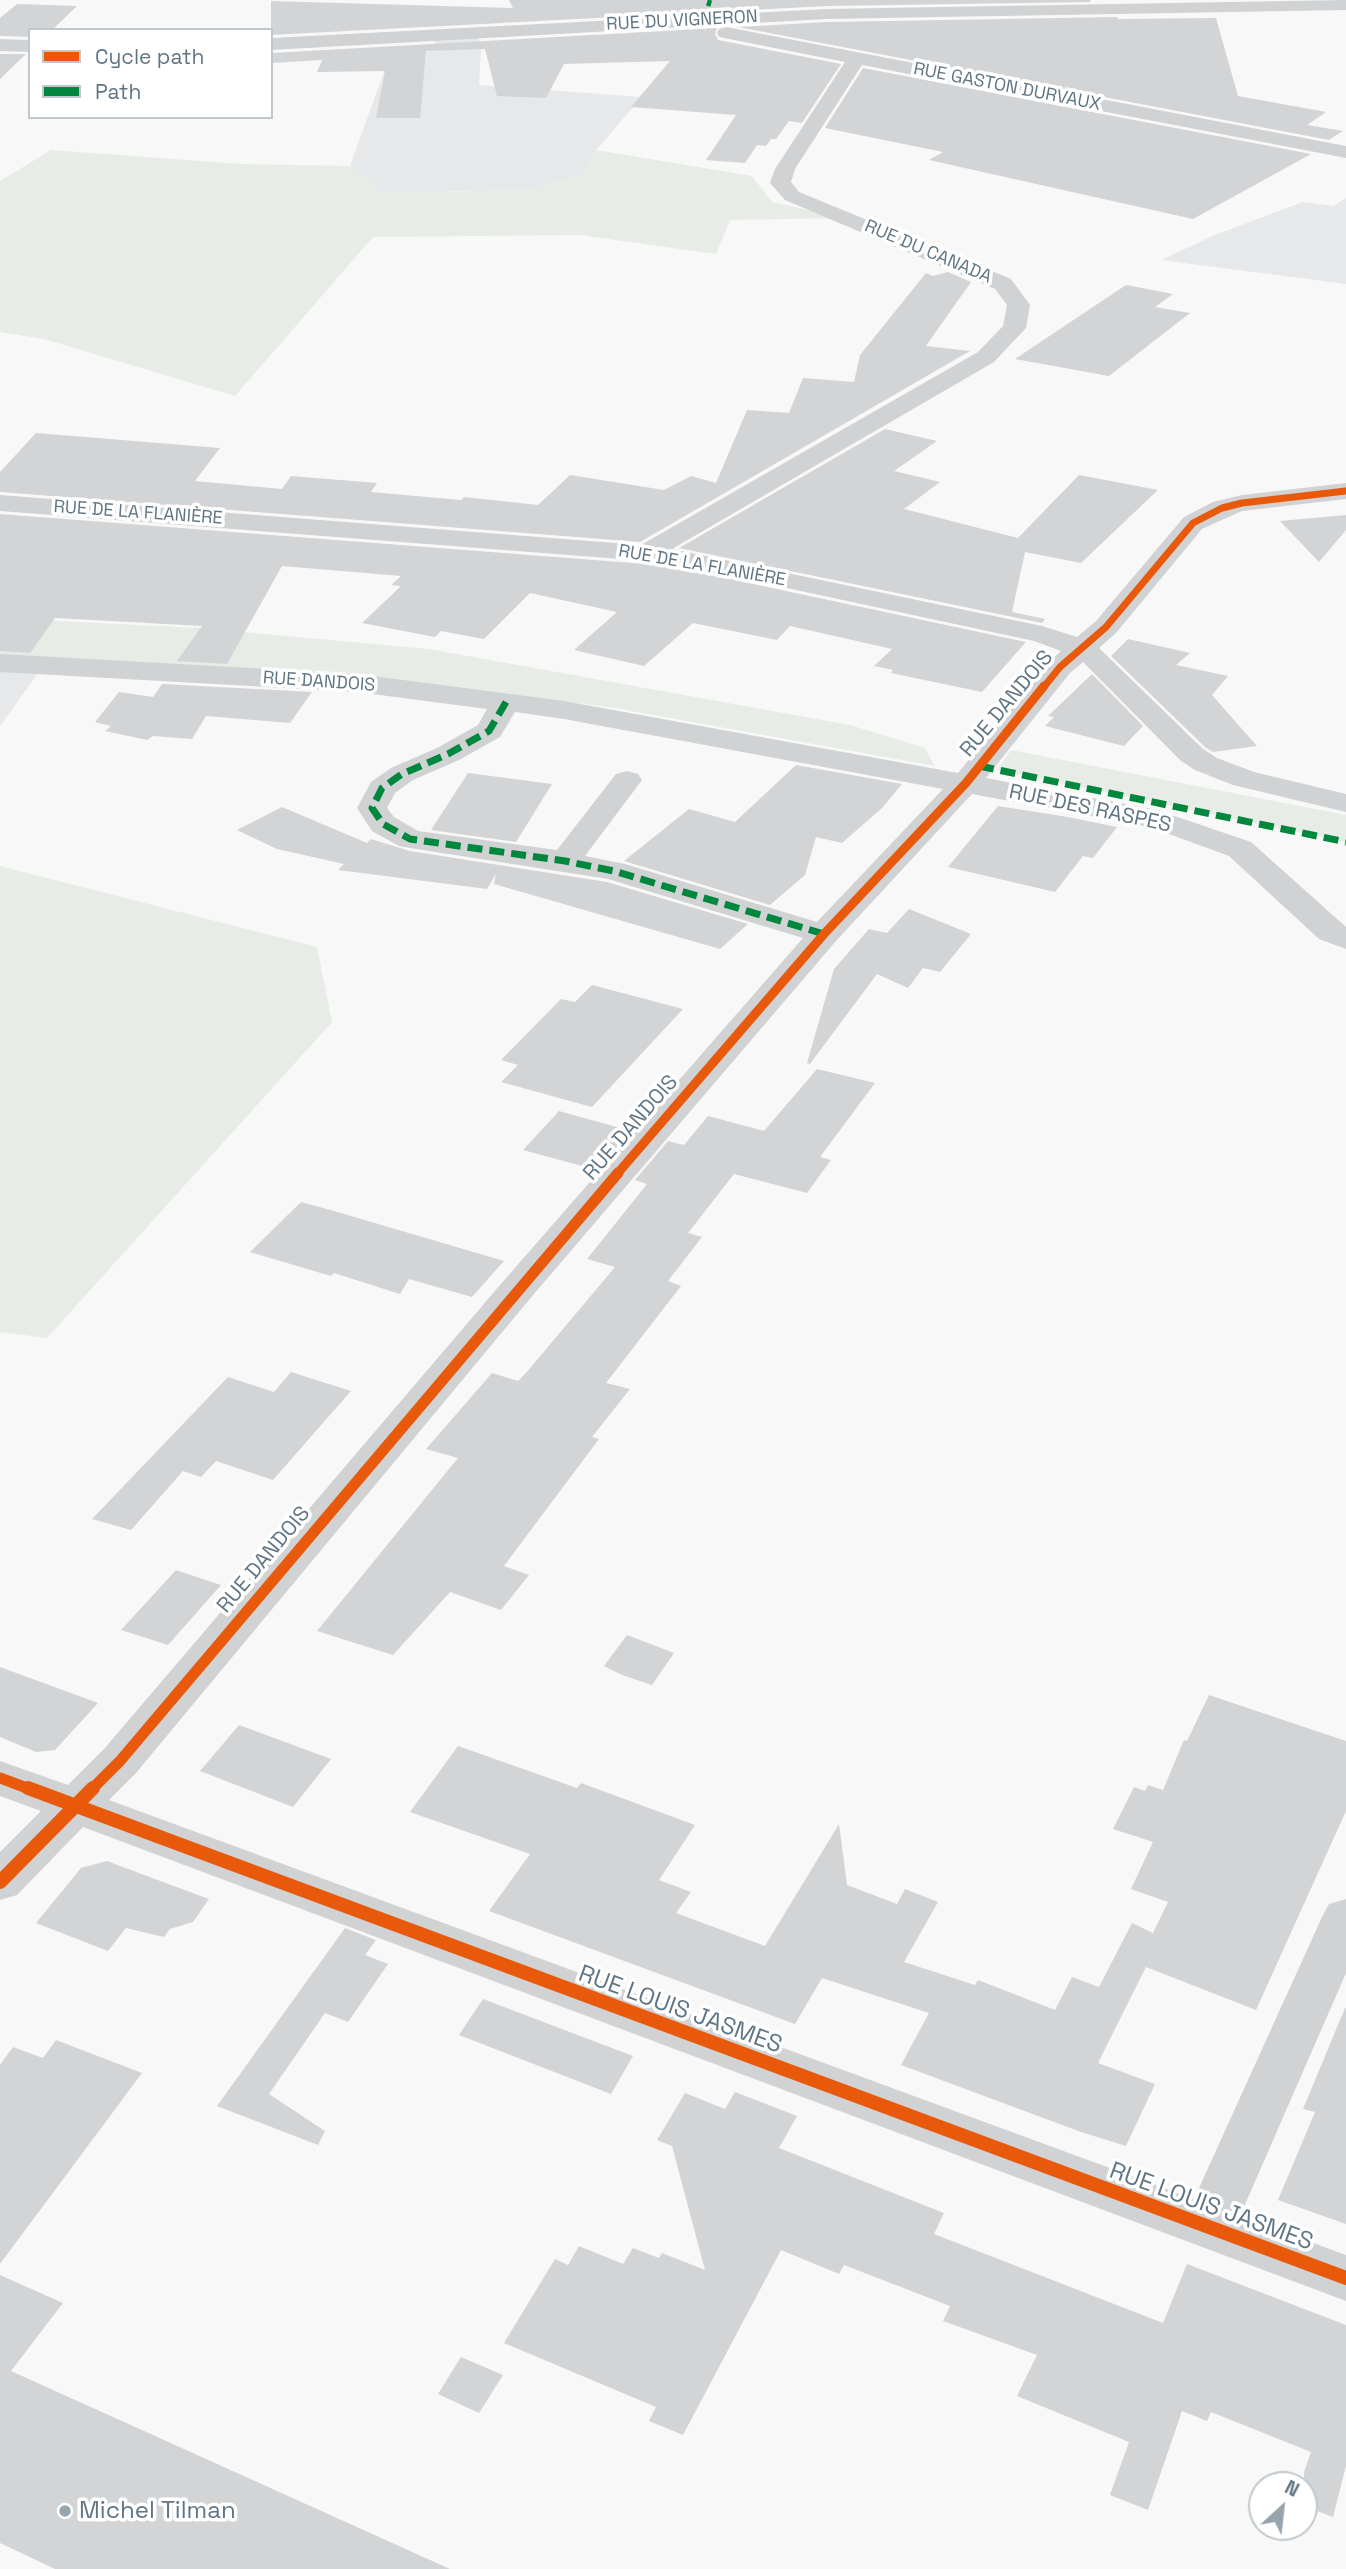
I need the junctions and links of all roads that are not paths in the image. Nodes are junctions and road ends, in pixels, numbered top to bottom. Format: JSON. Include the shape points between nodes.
{"nodes":[{"id":1,"x":1346,"y":5,"type":"edge"},
{"id":2,"x":668,"y":22,"type":"junction"},
{"id":3,"x":273,"y":44,"type":"edge"},
{"id":4,"x":0,"y":45,"type":"edge"},
{"id":5,"x":28,"y":46,"type":"edge"},
{"id":6,"x":856,"y":59,"type":"junction"},
{"id":7,"x":1346,"y":152,"type":"edge"},
{"id":8,"x":1346,"y":491,"type":"edge"},
{"id":9,"x":0,"y":503,"type":"edge"},
{"id":10,"x":646,"y":553,"type":"junction"},
{"id":11,"x":1082,"y":649,"type":"junction"},
{"id":12,"x":0,"y":663,"type":"edge"},
{"id":13,"x":506,"y":702,"type":"junction"},
{"id":14,"x":627,"y":780,"type":"dead end"},
{"id":15,"x":966,"y":783,"type":"junction"},
{"id":16,"x":1346,"y":803,"type":"edge"},
{"id":17,"x":565,"y":861,"type":"junction"},
{"id":18,"x":824,"y":934,"type":"junction"},
{"id":19,"x":1346,"y":939,"type":"edge"},
{"id":20,"x":0,"y":1778,"type":"edge"},
{"id":21,"x":73,"y":1807,"type":"junction"},
{"id":22,"x":0,"y":1882,"type":"edge"},
{"id":23,"x":1346,"y":1917,"type":"edge"},
{"id":24,"x":1208,"y":2228,"type":"junction"},
{"id":25,"x":1346,"y":2278,"type":"edge"}],
"edges":[{"from":1,"to":2,"type":"street","name":"RUE DU VIGNERON","via":[[840,14]]},
{"from":2,"to":3,"type":"street","name":"RUE DU VIGNERON"},
{"from":2,"to":6,"type":"street","name":"RUE GASTON DURVAUX"},
{"from":4,"to":5,"type":"street"},
{"from":6,"to":7,"type":"street","name":"RUE GASTON DURVAUX"},
{"from":6,"to":10,"type":"street","name":"RUE DU CANADA","via":[[780,183],[792,196],[1003,284],[1019,305],[1014,328],[979,361]]},
{"from":8,"to":11,"type":"street","name":"RUE DANDOIS","via":[[1242,503],[1204,515]]},
{"from":9,"to":10,"type":"street","name":"RUE DE LA FLANIÈRE"},
{"from":10,"to":11,"type":"street","name":"RUE DE LA FLANIÈRE","via":[[1042,634]]},
{"from":11,"to":15,"type":"street","name":"RUE DANDOIS","via":[[1060,667]]},
{"from":11,"to":16,"type":"street","name":"RUE DE LA FLANIÈRE","via":[[1111,670],[1206,764],[1244,779]]},
{"from":12,"to":13,"type":"street","name":"RUE DANDOIS","via":[[357,683]]},
{"from":13,"to":15,"type":"street","name":"RUE DANDOIS"},
{"from":13,"to":17,"type":"street","via":[[489,730],[402,774],[382,788],[372,808],[383,824],[410,839]]},
{"from":14,"to":17,"type":"street"},
{"from":15,"to":18,"type":"street","name":"RUE DANDOIS"},
{"from":15,"to":19,"type":"street","name":"RUE DES RASPES","via":[[1157,819],[1240,849],[1331,932]]},
{"from":17,"to":18,"type":"street"},
{"from":18,"to":21,"type":"street","name":"RUE DANDOIS","via":[[120,1761]]},
{"from":20,"to":21,"type":"street","name":"RUE LOUIS JASMES"},
{"from":21,"to":22,"type":"street","name":"RUE DANDOIS"},
{"from":21,"to":24,"type":"street","name":"RUE LOUIS JASMES"},
{"from":23,"to":24,"type":"street"},
{"from":24,"to":25,"type":"street","name":"RUE LOUIS JASMES"}]}
